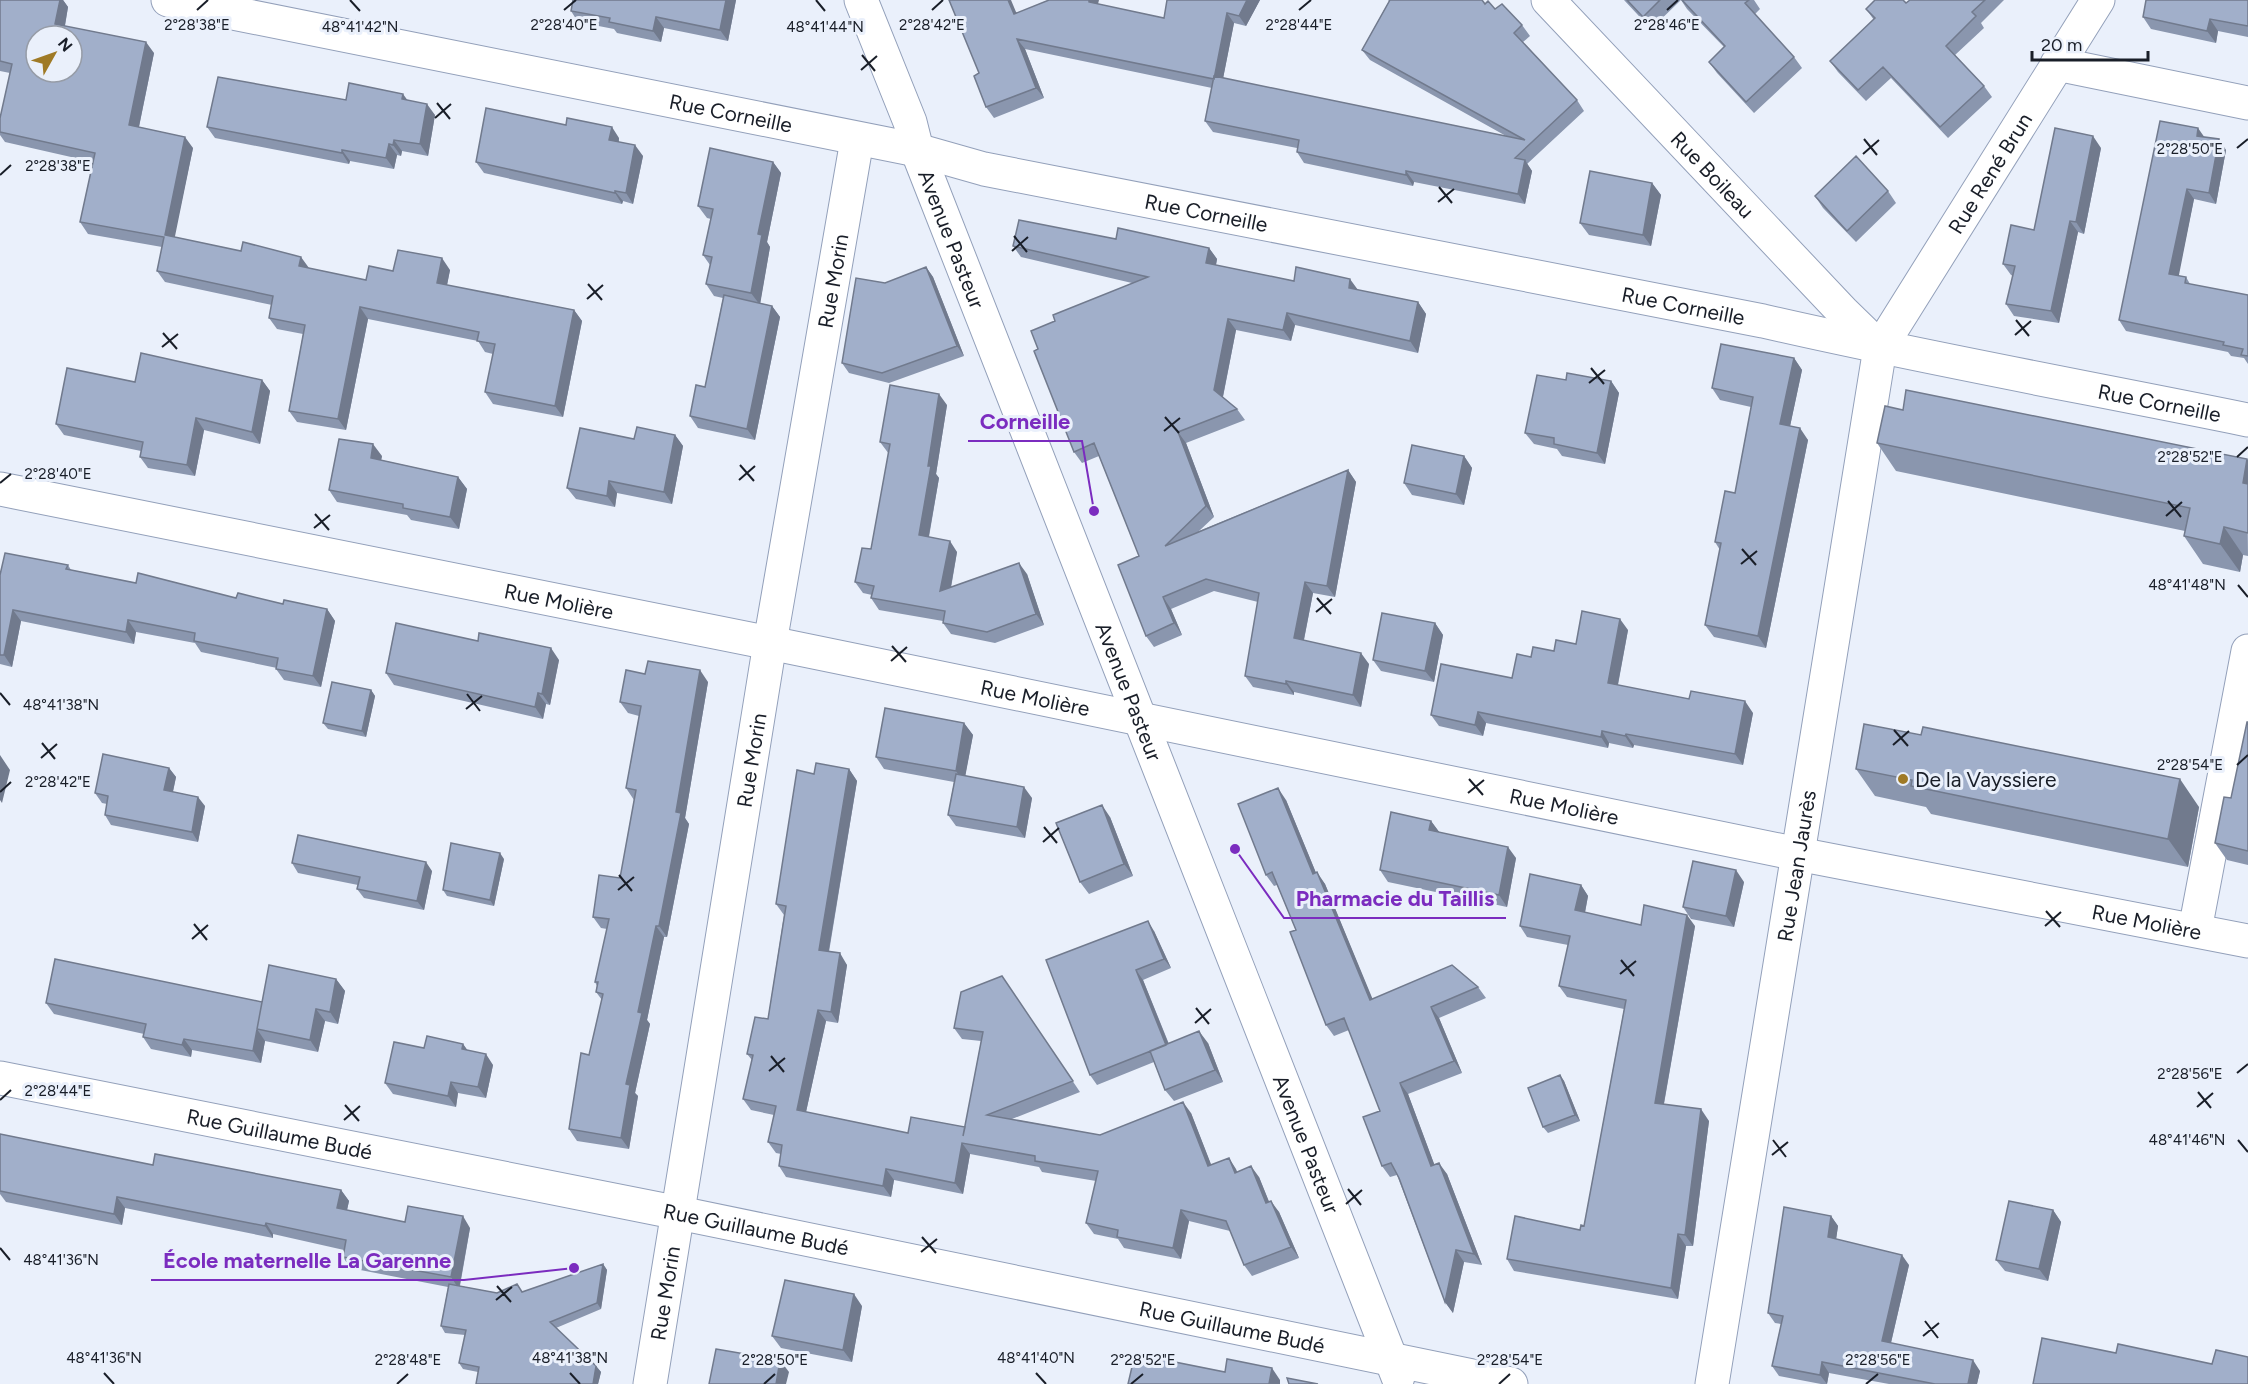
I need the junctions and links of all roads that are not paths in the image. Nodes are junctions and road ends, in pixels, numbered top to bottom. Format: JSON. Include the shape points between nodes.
{"nodes":[{"id":1,"x":168,"y":0,"type":"edge"},
{"id":2,"x":861,"y":0,"type":"edge"},
{"id":3,"x":1548,"y":0,"type":"edge"},
{"id":4,"x":2098,"y":0,"type":"edge"},
{"id":5,"x":2056,"y":64,"type":"junction"},
{"id":6,"x":2248,"y":103,"type":"edge"},
{"id":7,"x":857,"y":140,"type":"junction"},
{"id":8,"x":917,"y":150,"type":"junction"},
{"id":9,"x":1880,"y":348,"type":"junction"},
{"id":10,"x":2248,"y":420,"type":"edge"},
{"id":11,"x":0,"y":489,"type":"edge"},
{"id":12,"x":770,"y":643,"type":"junction"},
{"id":13,"x":2248,"y":651,"type":"edge"},
{"id":14,"x":1141,"y":718,"type":"junction"},
{"id":15,"x":1798,"y":854,"type":"junction"},
{"id":16,"x":2195,"y":930,"type":"junction"},
{"id":17,"x":2248,"y":941,"type":"edge"},
{"id":18,"x":0,"y":1077,"type":"edge"},
{"id":19,"x":689,"y":1215,"type":"junction"},
{"id":20,"x":1397,"y":1373,"type":"edge"},
{"id":21,"x":650,"y":1384,"type":"edge"},
{"id":22,"x":1511,"y":1384,"type":"edge"},
{"id":23,"x":1712,"y":1384,"type":"edge"}],
"edges":[{"from":1,"to":7,"type":"street","name":"Rue Corneille"},
{"from":2,"to":8,"type":"street","name":"Avenue Pasteur","via":[[910,122]]},
{"from":3,"to":9,"type":"street","name":"Rue Boileau"},
{"from":4,"to":5,"type":"street","name":"Rue René Brun"},
{"from":5,"to":6,"type":"street"},
{"from":5,"to":9,"type":"street","name":"Rue René Brun"},
{"from":7,"to":8,"type":"street","name":"Rue Corneille"},
{"from":7,"to":12,"type":"street","name":"Rue Morin"},
{"from":8,"to":9,"type":"street","name":"Rue Corneille","via":[[984,169],[1751,318]]},
{"from":8,"to":14,"type":"street","name":"Avenue Pasteur"},
{"from":9,"to":10,"type":"street","name":"Rue Corneille"},
{"from":9,"to":15,"type":"street","name":"Rue Jean Jaurès"},
{"from":11,"to":12,"type":"street","name":"Rue Molière"},
{"from":12,"to":14,"type":"street","name":"Rue Molière"},
{"from":12,"to":19,"type":"street","name":"Rue Morin"},
{"from":13,"to":16,"type":"street"},
{"from":14,"to":15,"type":"street","name":"Rue Molière"},
{"from":14,"to":20,"type":"street","name":"Avenue Pasteur"},
{"from":15,"to":16,"type":"street","name":"Rue Molière"},
{"from":15,"to":23,"type":"street","name":"Rue Jean Jaurès"},
{"from":16,"to":17,"type":"street","name":"Rue Molière"},
{"from":18,"to":19,"type":"street","name":"Rue Guillaume Budé"},
{"from":19,"to":20,"type":"street","name":"Rue Guillaume Budé"},
{"from":19,"to":21,"type":"street","name":"Rue Morin"},
{"from":20,"to":22,"type":"street","name":"Rue Guillaume Budé"}]}
